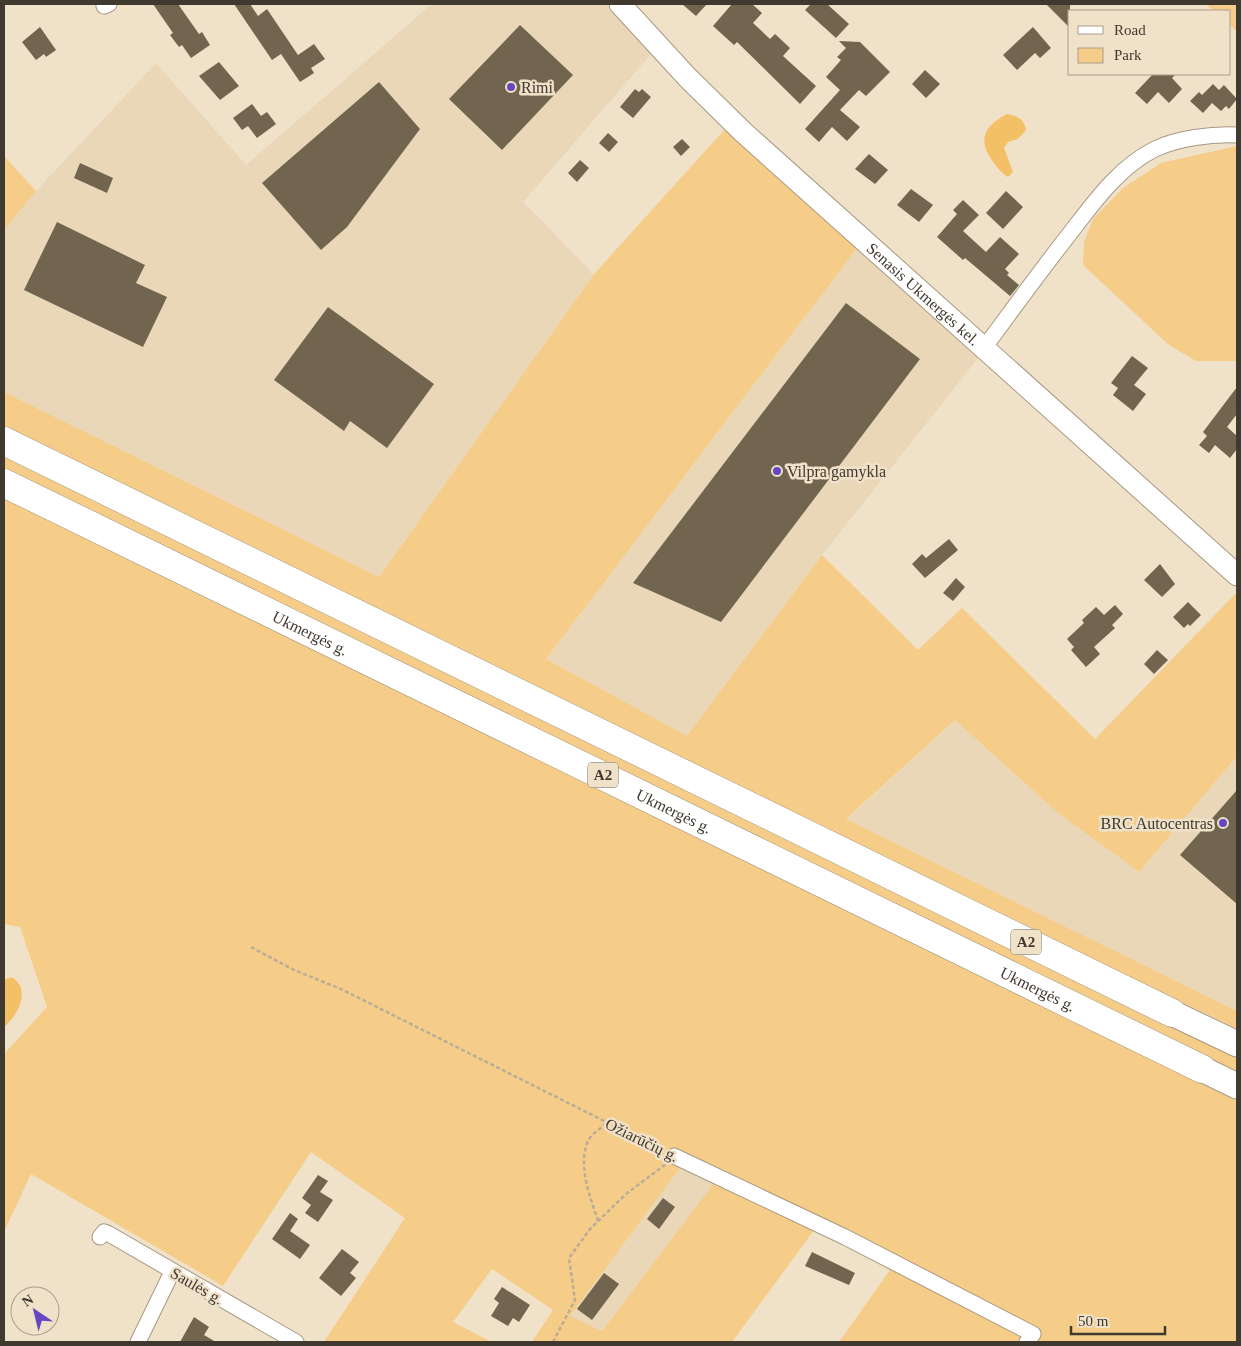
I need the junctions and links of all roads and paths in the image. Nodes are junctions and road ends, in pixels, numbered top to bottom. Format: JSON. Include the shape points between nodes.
{"nodes":[{"id":1,"x":620,"y":4,"type":"edge"},
{"id":2,"x":1237,"y":135,"type":"edge"},
{"id":3,"x":984,"y":348,"type":"junction"},
{"id":4,"x":4,"y":441,"type":"edge"},
{"id":5,"x":4,"y":483,"type":"edge"},
{"id":6,"x":1237,"y":575,"type":"edge"},
{"id":7,"x":251,"y":947,"type":"dead end"},
{"id":8,"x":1172,"y":1013,"type":"joint"},
{"id":9,"x":1226,"y":1035,"type":"edge"},
{"id":10,"x":1237,"y":1044,"type":"edge"},
{"id":11,"x":1202,"y":1069,"type":"joint"},
{"id":12,"x":1237,"y":1086,"type":"edge"},
{"id":13,"x":607,"y":1122,"type":"junction"},
{"id":14,"x":674,"y":1156,"type":"junction"},
{"id":15,"x":598,"y":1221,"type":"junction"},
{"id":16,"x":100,"y":1236,"type":"dead end"},
{"id":17,"x":172,"y":1272,"type":"junction"},
{"id":18,"x":1030,"y":1338,"type":"edge"},
{"id":19,"x":138,"y":1342,"type":"edge"},
{"id":20,"x":296,"y":1342,"type":"edge"},
{"id":21,"x":553,"y":1342,"type":"edge"}],
"edges":[{"from":1,"to":3,"type":"main road","name":"Senasis Ukmergės kel.","via":[[743,132]]},
{"from":2,"to":3,"type":"street","via":[[1177,142],[1148,153],[1121,174],[1102,192],[1050,258]]},
{"from":3,"to":6,"type":"main road","name":"Senasis Ukmergės kel."},
{"from":4,"to":8,"type":"highway","number":"A2"},
{"from":5,"to":11,"type":"highway","name":"Ukmergės g.","number":"A2"},
{"from":7,"to":13,"type":"path","name":"Ožiarūčių g."},
{"from":8,"to":9,"type":"highway","number":"A2"},
{"from":9,"to":10,"type":"highway","number":"A2"},
{"from":11,"to":12,"type":"highway","name":"Ukmergės g.","number":"A2"},
{"from":13,"to":14,"type":"path","name":"Ožiarūčių g."},
{"from":13,"to":15,"type":"path","via":[[588,1140],[585,1152],[585,1178]]},
{"from":14,"to":15,"type":"path","via":[[658,1173],[626,1194]]},
{"from":14,"to":18,"type":"street","name":"Ožiarūčių g.","via":[[870,1250]]},
{"from":15,"to":21,"type":"path","via":[[569,1258],[575,1300]]},
{"from":16,"to":17,"type":"street","name":"Saulės g.","via":[[104,1232],[109,1234]]},
{"from":17,"to":19,"type":"street"},
{"from":17,"to":20,"type":"street","name":"Saulės g."}]}
